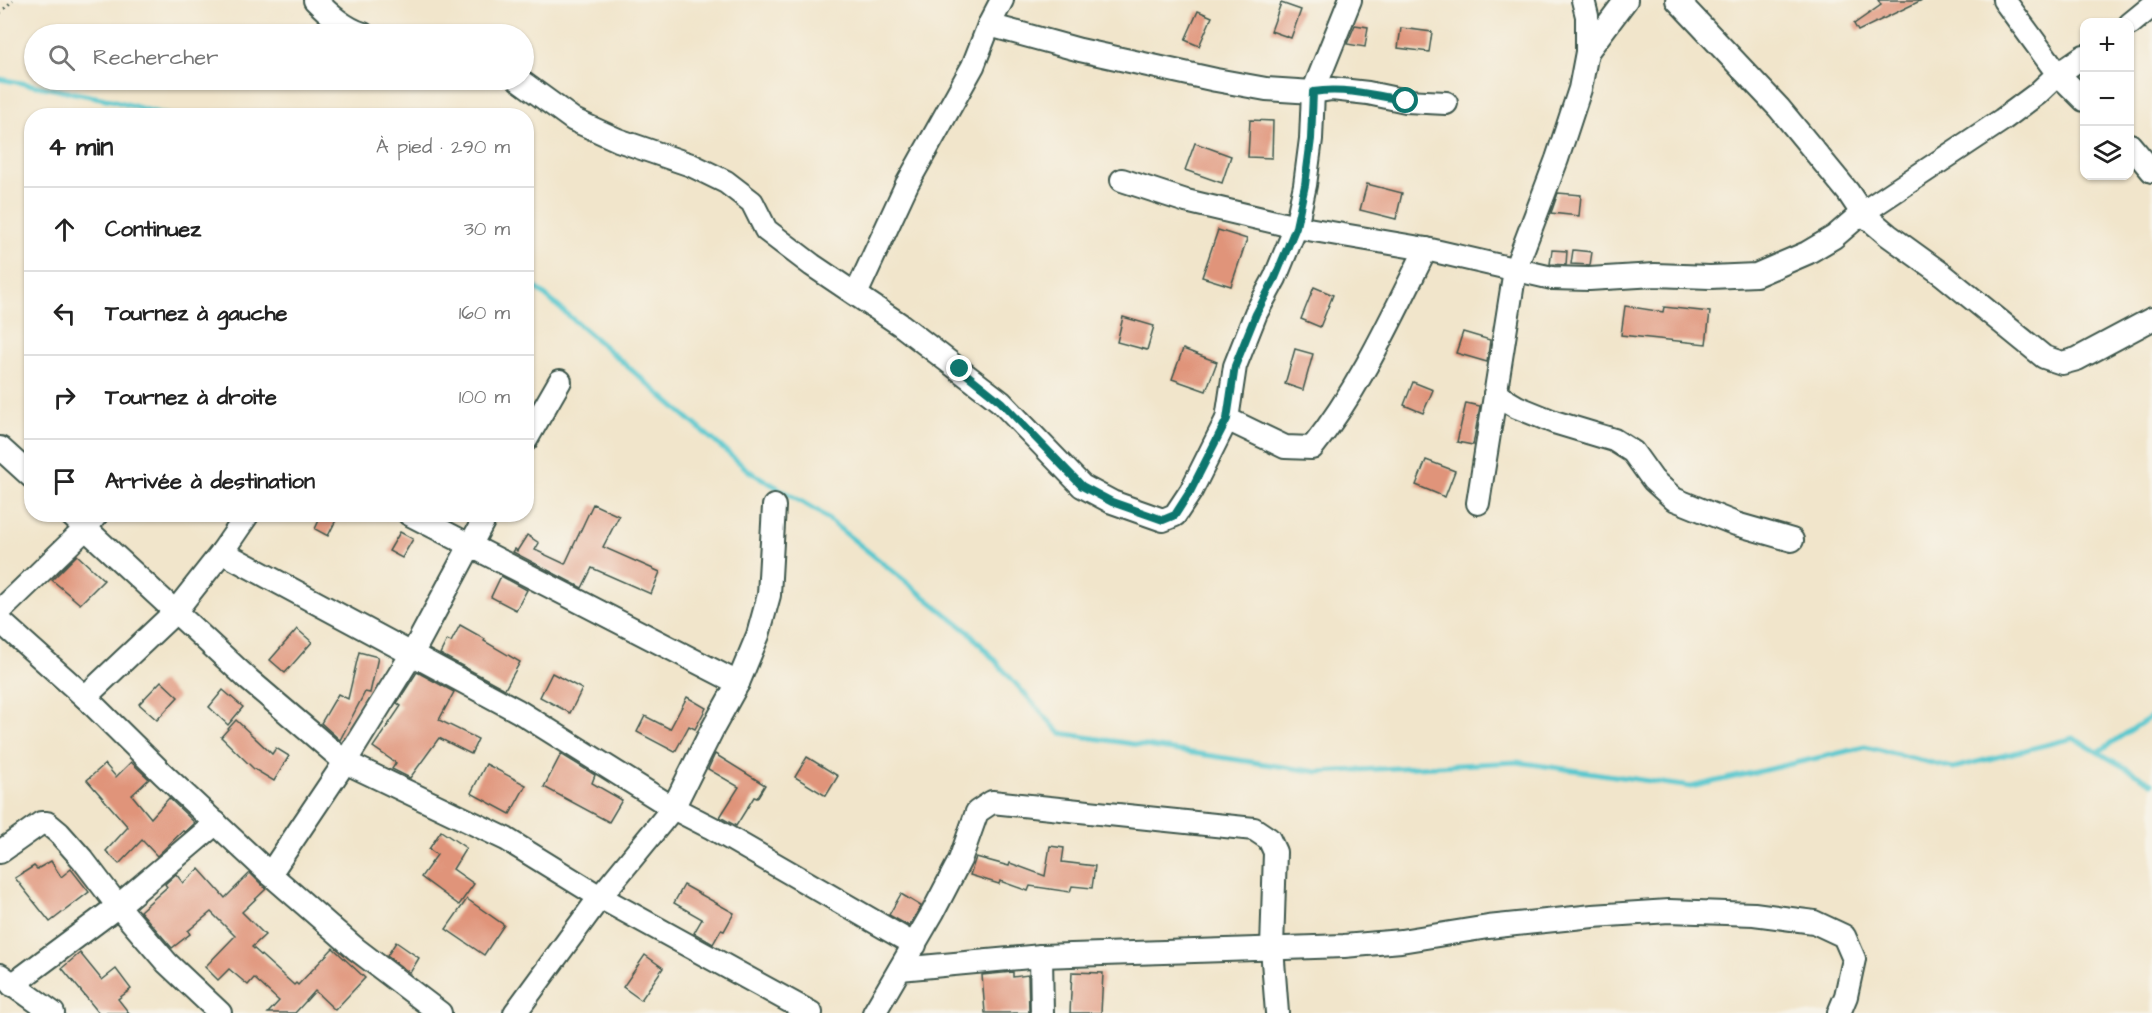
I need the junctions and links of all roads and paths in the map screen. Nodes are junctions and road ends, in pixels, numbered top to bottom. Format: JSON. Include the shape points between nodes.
{"nodes":[{"id":1,"x":13,"y":0,"type":"edge"},
{"id":2,"x":315,"y":0,"type":"edge"},
{"id":3,"x":1002,"y":0,"type":"edge"},
{"id":4,"x":1350,"y":0,"type":"edge"},
{"id":5,"x":1583,"y":0,"type":"edge"},
{"id":6,"x":1626,"y":0,"type":"edge"},
{"id":7,"x":1677,"y":0,"type":"edge"},
{"id":8,"x":2004,"y":0,"type":"edge"},
{"id":9,"x":2152,"y":6,"type":"edge"},
{"id":10,"x":0,"y":13,"type":"edge"},
{"id":11,"x":2134,"y":21,"type":"edge"},
{"id":12,"x":343,"y":24,"type":"edge"},
{"id":13,"x":989,"y":25,"type":"junction"},
{"id":14,"x":1587,"y":52,"type":"junction"},
{"id":15,"x":2080,"y":59,"type":"edge"},
{"id":16,"x":2058,"y":74,"type":"junction"},
{"id":17,"x":533,"y":90,"type":"edge"},
{"id":18,"x":1313,"y":92,"type":"junction"},
{"id":19,"x":2080,"y":95,"type":"edge"},
{"id":20,"x":1446,"y":103,"type":"dead end"},
{"id":21,"x":2134,"y":150,"type":"edge"},
{"id":22,"x":2152,"y":171,"type":"edge"},
{"id":23,"x":1122,"y":180,"type":"dead end"},
{"id":24,"x":1862,"y":213,"type":"junction"},
{"id":25,"x":1296,"y":227,"type":"junction"},
{"id":26,"x":1426,"y":249,"type":"junction"},
{"id":27,"x":1515,"y":270,"type":"junction"},
{"id":28,"x":856,"y":294,"type":"junction"},
{"id":29,"x":2152,"y":319,"type":"edge"},
{"id":30,"x":560,"y":381,"type":"dead end"},
{"id":31,"x":1495,"y":394,"type":"junction"},
{"id":32,"x":1227,"y":419,"type":"junction"},
{"id":33,"x":534,"y":426,"type":"edge"},
{"id":34,"x":0,"y":448,"type":"edge"},
{"id":35,"x":24,"y":470,"type":"edge"},
{"id":36,"x":1478,"y":503,"type":"dead end"},
{"id":37,"x":774,"y":506,"type":"dead end"},
{"id":38,"x":81,"y":522,"type":"edge"},
{"id":39,"x":87,"y":522,"type":"edge"},
{"id":40,"x":243,"y":522,"type":"edge"},
{"id":41,"x":425,"y":522,"type":"edge"},
{"id":42,"x":483,"y":522,"type":"edge"},
{"id":43,"x":1791,"y":540,"type":"dead end"},
{"id":44,"x":470,"y":545,"type":"junction"},
{"id":45,"x":222,"y":552,"type":"junction"},
{"id":46,"x":0,"y":611,"type":"edge"},
{"id":47,"x":174,"y":613,"type":"junction"},
{"id":48,"x":0,"y":621,"type":"edge"},
{"id":49,"x":412,"y":654,"type":"junction"},
{"id":50,"x":738,"y":683,"type":"junction"},
{"id":51,"x":85,"y":697,"type":"junction"},
{"id":52,"x":345,"y":762,"type":"junction"},
{"id":53,"x":673,"y":808,"type":"junction"},
{"id":54,"x":216,"y":823,"type":"junction"},
{"id":55,"x":0,"y":852,"type":"edge"},
{"id":56,"x":270,"y":874,"type":"junction"},
{"id":57,"x":600,"y":897,"type":"junction"},
{"id":58,"x":118,"y":906,"type":"junction"},
{"id":59,"x":915,"y":945,"type":"junction"},
{"id":60,"x":1272,"y":948,"type":"junction"},
{"id":61,"x":1041,"y":956,"type":"junction"},
{"id":62,"x":900,"y":969,"type":"junction"},
{"id":63,"x":6,"y":980,"type":"edge"},
{"id":64,"x":53,"y":1013,"type":"edge"},
{"id":65,"x":220,"y":1013,"type":"edge"},
{"id":66,"x":440,"y":1013,"type":"edge"},
{"id":67,"x":515,"y":1013,"type":"edge"},
{"id":68,"x":811,"y":1013,"type":"edge"},
{"id":69,"x":874,"y":1013,"type":"edge"},
{"id":70,"x":1042,"y":1013,"type":"edge"},
{"id":71,"x":1277,"y":1013,"type":"edge"},
{"id":72,"x":1839,"y":1013,"type":"edge"}],
"edges":[{"from":1,"to":10,"type":"path"},
{"from":2,"to":12,"type":"street"},
{"from":3,"to":13,"type":"street"},
{"from":4,"to":18,"type":"street"},
{"from":5,"to":14,"type":"street"},
{"from":6,"to":14,"type":"street"},
{"from":7,"to":24,"type":"street","via":[[1779,108]]},
{"from":8,"to":16,"type":"street"},
{"from":9,"to":11,"type":"street"},
{"from":13,"to":18,"type":"street","via":[[1216,80]]},
{"from":13,"to":28,"type":"street","via":[[973,66],[907,184]]},
{"from":14,"to":27,"type":"street","via":[[1580,89],[1557,159]]},
{"from":15,"to":16,"type":"street"},
{"from":16,"to":19,"type":"street"},
{"from":16,"to":24,"type":"street","via":[[2002,120]]},
{"from":17,"to":28,"type":"street","via":[[574,120],[726,182],[752,202],[766,230]]},
{"from":18,"to":20,"type":"street","via":[[1332,89]]},
{"from":18,"to":25,"type":"street","via":[[1311,139]]},
{"from":21,"to":22,"type":"street"},
{"from":23,"to":25,"type":"street","via":[[1186,201]]},
{"from":24,"to":27,"type":"street","via":[[1834,237],[1756,275],[1580,279]]},
{"from":24,"to":29,"type":"street","via":[[2044,357],[2062,363],[2077,359]]},
{"from":25,"to":26,"type":"street"},
{"from":25,"to":32,"type":"street","via":[[1235,366]]},
{"from":26,"to":27,"type":"street"},
{"from":26,"to":32,"type":"street","via":[[1376,349],[1312,448],[1285,447]]},
{"from":27,"to":31,"type":"street"},
{"from":28,"to":32,"type":"street","via":[[1001,402],[1082,486],[1112,502],[1163,520],[1175,515],[1191,490]]},
{"from":30,"to":33,"type":"street"},
{"from":31,"to":36,"type":"street"},
{"from":31,"to":43,"type":"street","via":[[1554,422],[1614,440],[1633,452],[1653,480],[1674,499],[1736,524]]},
{"from":34,"to":35,"type":"street"},
{"from":37,"to":50,"type":"street","via":[[769,595]]},
{"from":38,"to":46,"type":"street"},
{"from":39,"to":47,"type":"street"},
{"from":40,"to":45,"type":"street"},
{"from":41,"to":44,"type":"street"},
{"from":42,"to":44,"type":"street"},
{"from":44,"to":49,"type":"street"},
{"from":44,"to":50,"type":"street"},
{"from":45,"to":47,"type":"street"},
{"from":45,"to":49,"type":"street"},
{"from":47,"to":51,"type":"street"},
{"from":47,"to":52,"type":"street"},
{"from":48,"to":51,"type":"street"},
{"from":49,"to":52,"type":"street"},
{"from":49,"to":53,"type":"street","via":[[518,711]]},
{"from":50,"to":53,"type":"street"},
{"from":51,"to":54,"type":"street"},
{"from":52,"to":56,"type":"street"},
{"from":52,"to":57,"type":"street","via":[[506,839]]},
{"from":53,"to":57,"type":"street"},
{"from":53,"to":59,"type":"street"},
{"from":54,"to":56,"type":"street"},
{"from":54,"to":58,"type":"street"},
{"from":55,"to":58,"type":"street","via":[[41,823],[47,824],[83,860]]},
{"from":56,"to":66,"type":"street","via":[[356,949]]},
{"from":57,"to":67,"type":"street"},
{"from":57,"to":68,"type":"street"},
{"from":58,"to":63,"type":"street"},
{"from":58,"to":65,"type":"street","via":[[167,963]]},
{"from":59,"to":60,"type":"street","via":[[960,860],[977,812],[992,802],[1254,829],[1269,838],[1275,852]]},
{"from":59,"to":62,"type":"street"},
{"from":60,"to":61,"type":"street"},
{"from":60,"to":71,"type":"street"},
{"from":60,"to":72,"type":"street","via":[[1401,941],[1593,916],[1669,911],[1754,914],[1814,922],[1844,936],[1854,959]]},
{"from":61,"to":62,"type":"street"},
{"from":61,"to":70,"type":"street"},
{"from":62,"to":69,"type":"street"},
{"from":63,"to":64,"type":"street"}]}
